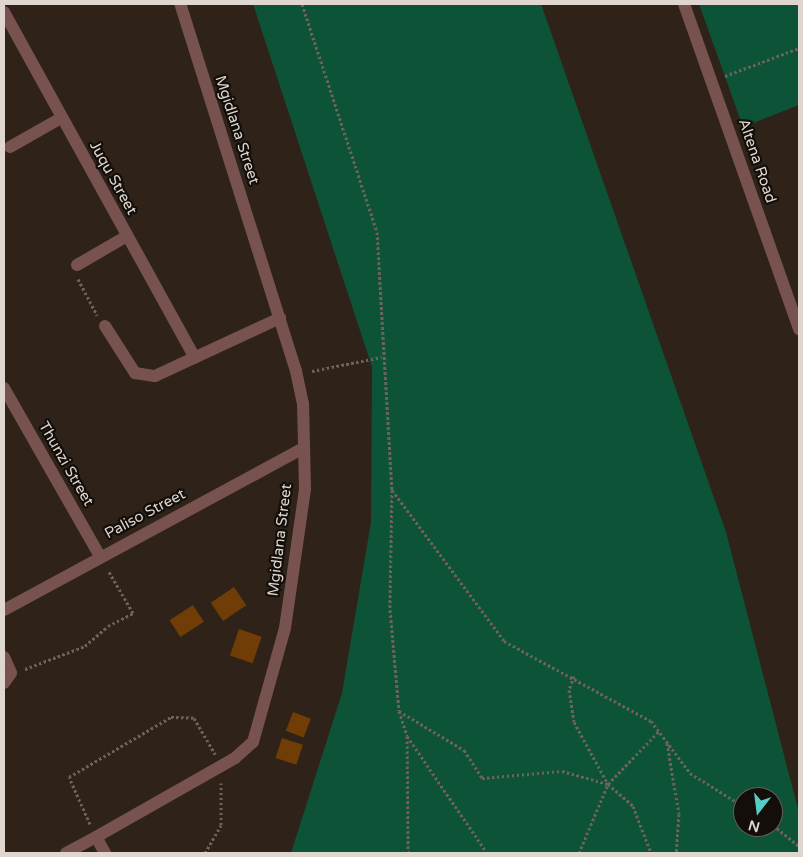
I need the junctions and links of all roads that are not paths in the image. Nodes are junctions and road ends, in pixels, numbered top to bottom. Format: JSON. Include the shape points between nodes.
{"nodes":[{"id":1,"x":180,"y":4,"type":"edge"},
{"id":2,"x":684,"y":4,"type":"edge"},
{"id":3,"x":4,"y":12,"type":"edge"},
{"id":4,"x":61,"y":118,"type":"junction"},
{"id":5,"x":10,"y":147,"type":"dead end"},
{"id":6,"x":127,"y":236,"type":"junction"},
{"id":7,"x":76,"y":265,"type":"road end"},
{"id":8,"x":280,"y":318,"type":"junction"},
{"id":9,"x":105,"y":326,"type":"road end"},
{"id":10,"x":799,"y":329,"type":"edge"},
{"id":11,"x":195,"y":358,"type":"junction"},
{"id":12,"x":4,"y":388,"type":"edge"},
{"id":13,"x":304,"y":448,"type":"junction"},
{"id":14,"x":100,"y":556,"type":"junction"},
{"id":15,"x":4,"y":610,"type":"edge"},
{"id":16,"x":4,"y":657,"type":"edge"},
{"id":17,"x":7,"y":678,"type":"edge"},
{"id":18,"x":96,"y":837,"type":"junction"},
{"id":19,"x":66,"y":853,"type":"edge"},
{"id":20,"x":105,"y":853,"type":"edge"}],
"edges":[{"from":1,"to":8,"type":"street","name":"Mgidlana Street"},
{"from":2,"to":10,"type":"street","name":"Altena Road"},
{"from":3,"to":4,"type":"street","name":"Juqu Street"},
{"from":4,"to":5,"type":"street"},
{"from":4,"to":6,"type":"street","name":"Juqu Street"},
{"from":6,"to":7,"type":"street"},
{"from":6,"to":11,"type":"street","name":"Juqu Street"},
{"from":8,"to":11,"type":"street"},
{"from":8,"to":13,"type":"street","name":"Mgidlana Street","via":[[303,404]]},
{"from":9,"to":11,"type":"street","via":[[135,373],[155,376]]},
{"from":12,"to":14,"type":"street","name":"Thunzi Street"},
{"from":13,"to":14,"type":"street","name":"Paliso Street"},
{"from":13,"to":18,"type":"street","name":"Mgidlana Street","via":[[305,488],[282,637],[252,742],[221,765]]},
{"from":14,"to":15,"type":"street","name":"Paliso Street"},
{"from":16,"to":17,"type":"street"},
{"from":18,"to":19,"type":"street","name":"Mgidlana Street"},
{"from":18,"to":20,"type":"street"}]}
